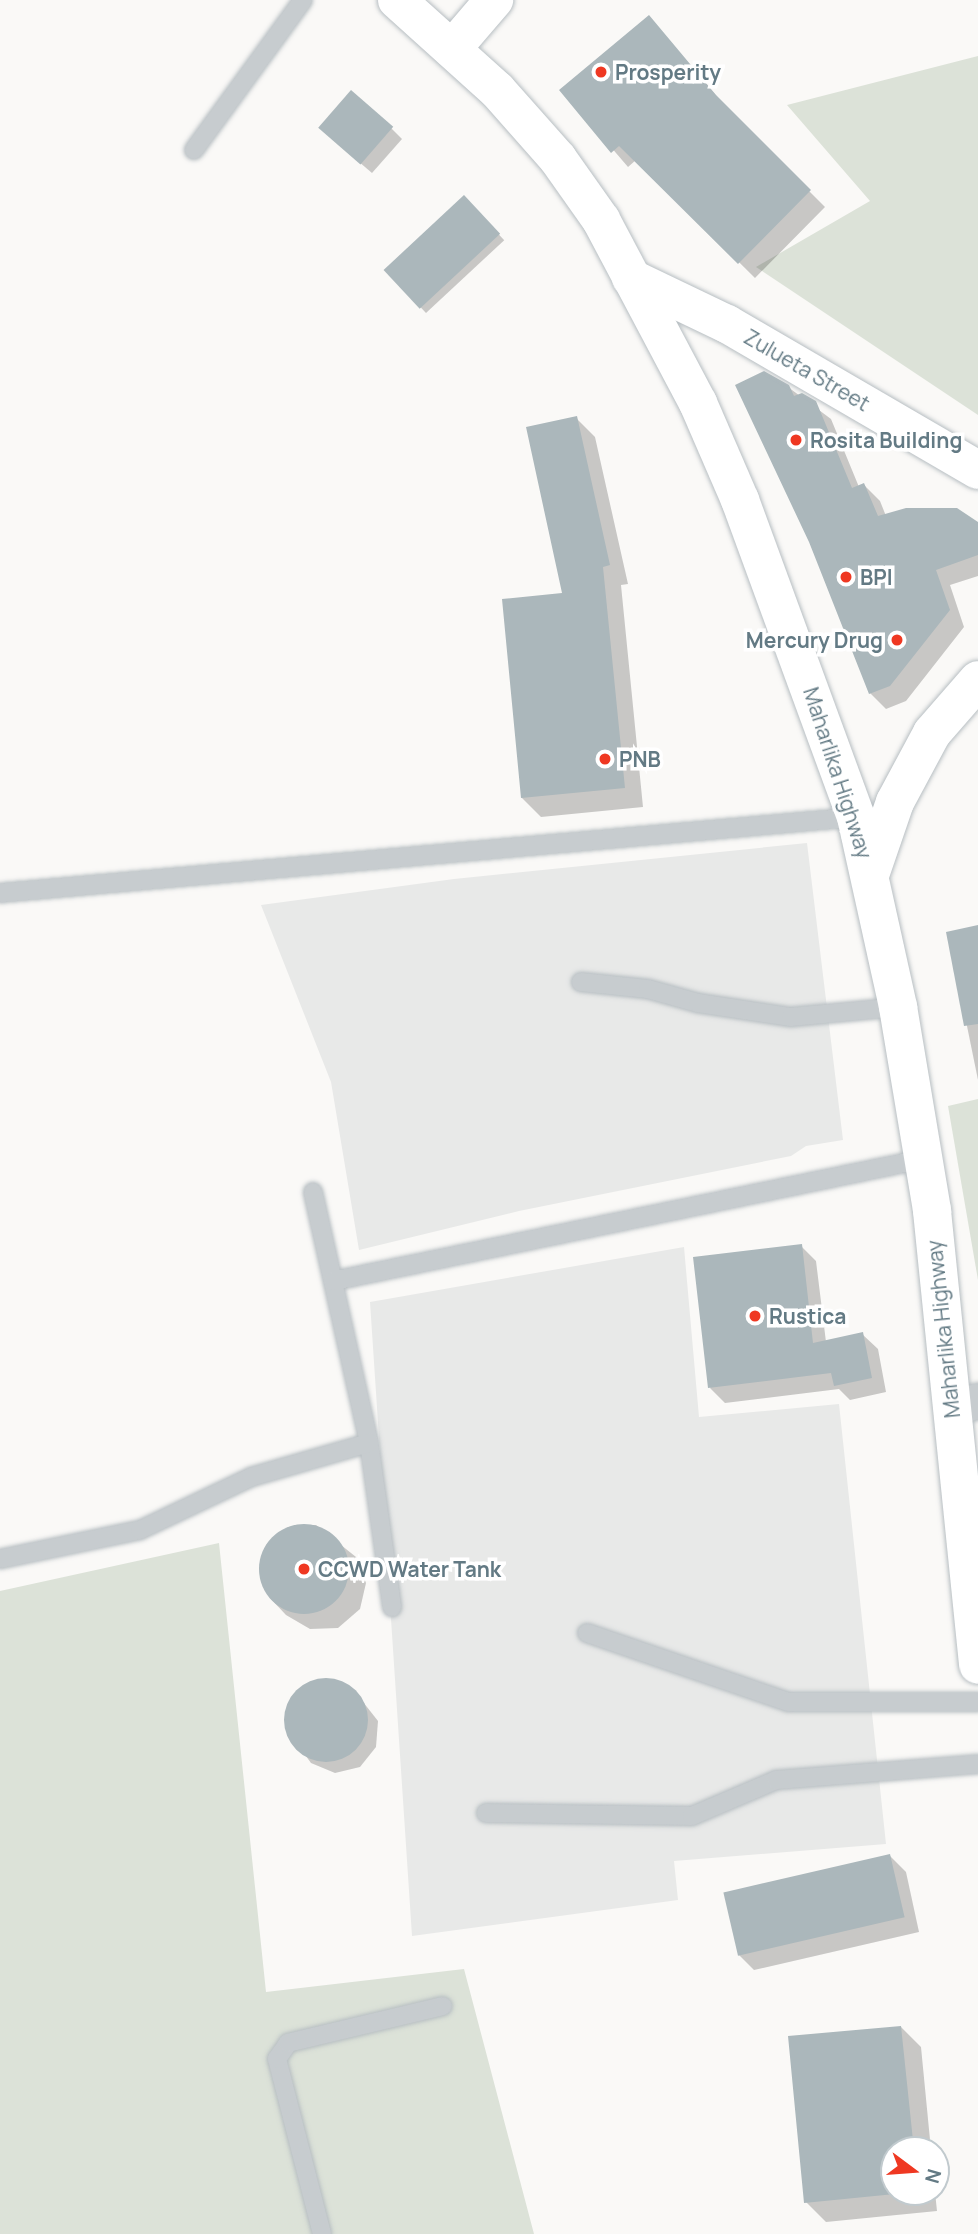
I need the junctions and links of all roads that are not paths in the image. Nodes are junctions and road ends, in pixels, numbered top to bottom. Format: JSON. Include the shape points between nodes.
{"nodes":[{"id":1,"x":303,"y":0,"type":"edge"},
{"id":2,"x":397,"y":0,"type":"edge"},
{"id":3,"x":494,"y":0,"type":"edge"},
{"id":4,"x":452,"y":49,"type":"junction"},
{"id":5,"x":194,"y":150,"type":"dead end"},
{"id":6,"x":631,"y":278,"type":"junction"},
{"id":7,"x":978,"y":470,"type":"edge"},
{"id":8,"x":978,"y":680,"type":"edge"},
{"id":9,"x":856,"y":817,"type":"junction"},
{"id":10,"x":871,"y":872,"type":"junction"},
{"id":11,"x":0,"y":893,"type":"edge"},
{"id":12,"x":580,"y":982,"type":"dead end"},
{"id":13,"x":898,"y":1007,"type":"junction"},
{"id":14,"x":923,"y":1159,"type":"junction"},
{"id":15,"x":313,"y":1192,"type":"dead end"},
{"id":16,"x":333,"y":1281,"type":"junction"},
{"id":17,"x":965,"y":1404,"type":"edge"},
{"id":18,"x":369,"y":1443,"type":"junction"},
{"id":19,"x":971,"y":1533,"type":"edge"},
{"id":20,"x":0,"y":1559,"type":"edge"},
{"id":21,"x":392,"y":1607,"type":"dead end"},
{"id":22,"x":587,"y":1633,"type":"dead end"},
{"id":23,"x":978,"y":1665,"type":"edge"},
{"id":24,"x":978,"y":1702,"type":"edge"},
{"id":25,"x":978,"y":1764,"type":"edge"},
{"id":26,"x":486,"y":1813,"type":"dead end"},
{"id":27,"x":443,"y":2006,"type":"dead end"},
{"id":28,"x":322,"y":2234,"type":"edge"}],
"edges":[{"from":1,"to":5,"type":"lane"},
{"from":2,"to":4,"type":"main road","name":"Maharlika Highway"},
{"from":3,"to":4,"type":"main road"},
{"from":4,"to":6,"type":"main road","name":"Maharlika Highway","via":[[497,90],[558,159],[601,220]]},
{"from":6,"to":7,"type":"main road","name":"Zulueta Street","via":[[727,324]]},
{"from":6,"to":9,"type":"main road","name":"Maharlika Highway","via":[[698,403],[740,499]]},
{"from":8,"to":10,"type":"main road","via":[[932,733],[895,802]]},
{"from":9,"to":10,"type":"main road","name":"Maharlika Highway"},
{"from":9,"to":11,"type":"lane"},
{"from":10,"to":13,"type":"main road","name":"Maharlika Highway"},
{"from":12,"to":13,"type":"lane","via":[[648,989],[698,1003],[791,1017]]},
{"from":13,"to":14,"type":"main road","name":"Maharlika Highway"},
{"from":14,"to":16,"type":"lane"},
{"from":14,"to":17,"type":"main road","name":"Maharlika Highway"},
{"from":15,"to":16,"type":"lane"},
{"from":16,"to":18,"type":"lane"},
{"from":17,"to":19,"type":"main road","name":"Maharlika Highway"},
{"from":18,"to":20,"type":"lane","via":[[251,1477],[140,1530]]},
{"from":18,"to":21,"type":"lane"},
{"from":19,"to":23,"type":"main road","name":"Maharlika Highway"},
{"from":22,"to":24,"type":"lane","via":[[788,1702]]},
{"from":25,"to":26,"type":"lane","via":[[776,1780],[692,1816]]},
{"from":27,"to":28,"type":"lane","via":[[288,2043],[277,2059]]}]}
